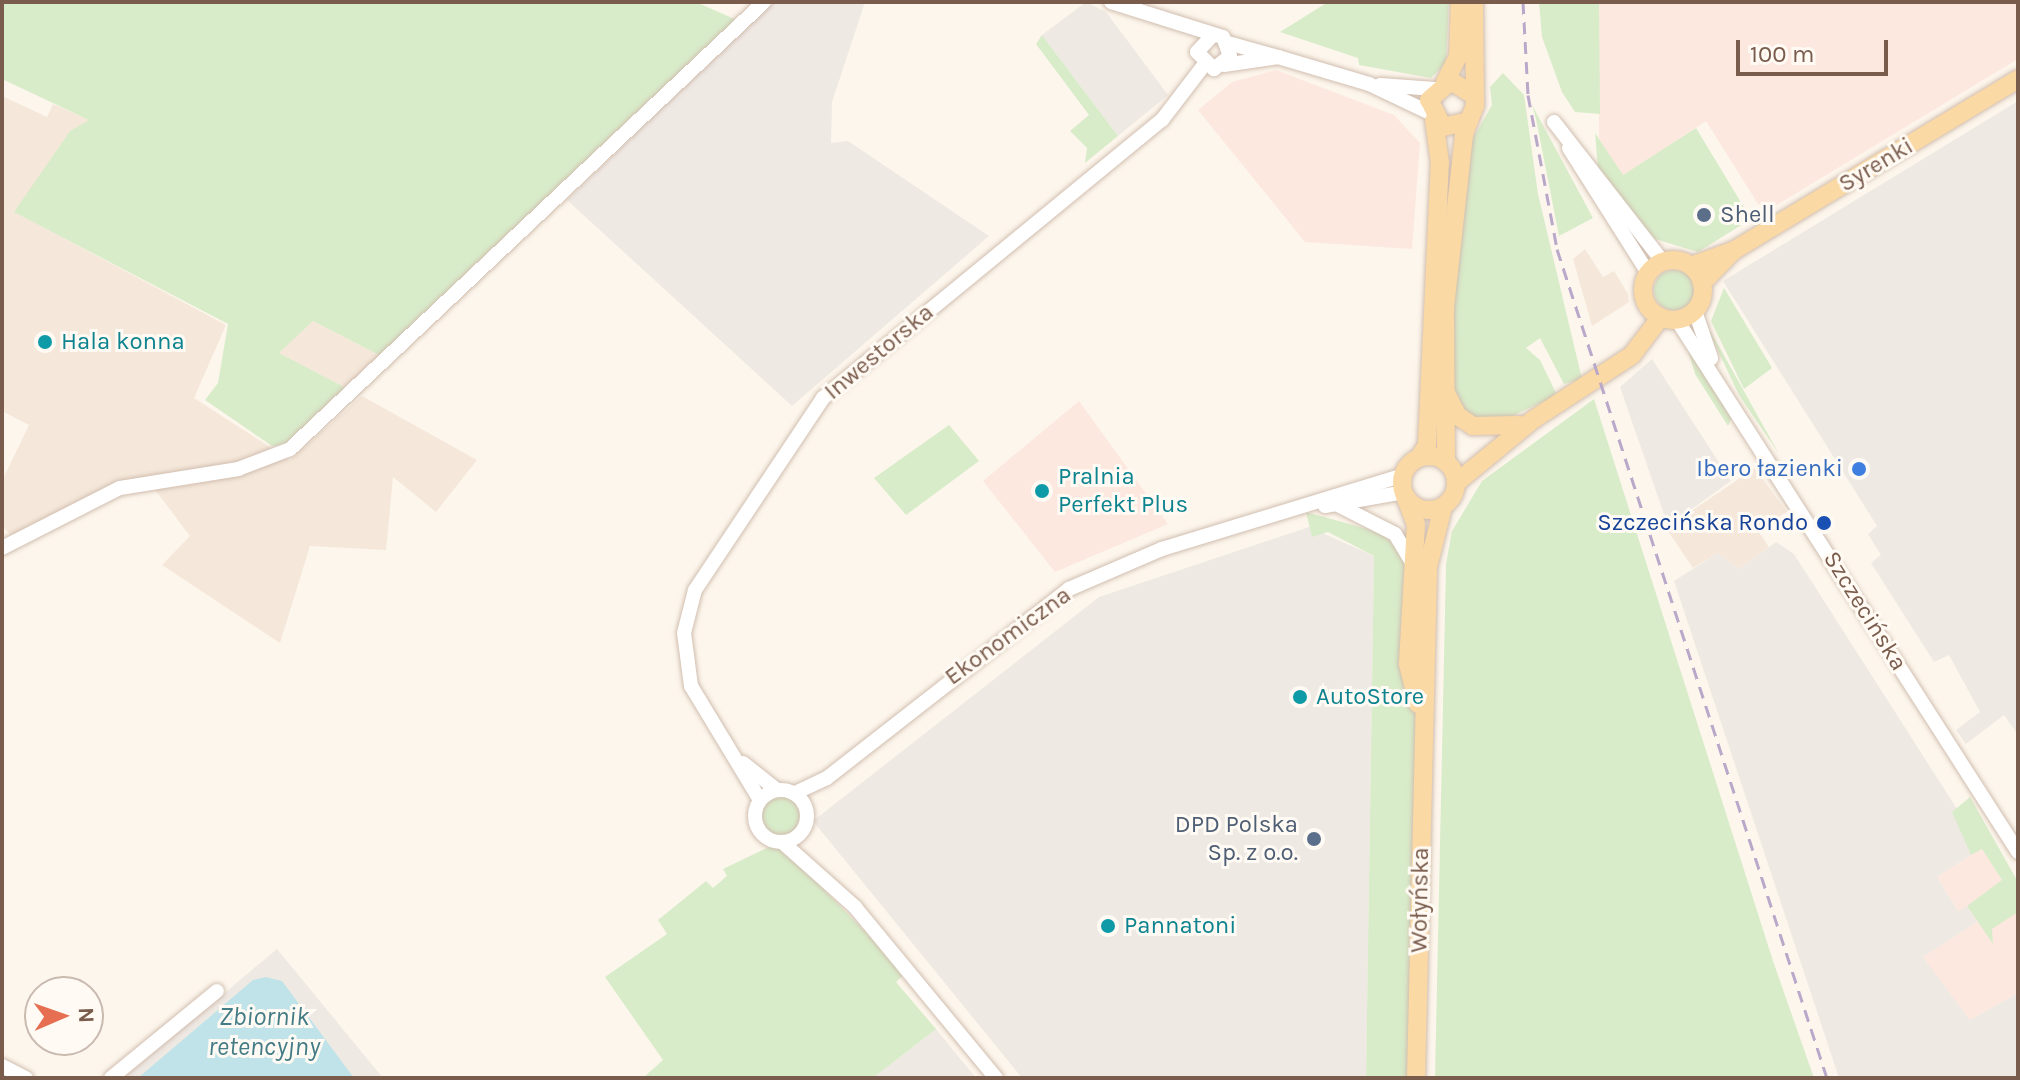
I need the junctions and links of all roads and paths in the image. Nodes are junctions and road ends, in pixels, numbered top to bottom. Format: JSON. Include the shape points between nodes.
{"nodes":[{"id":1,"x":764,"y":2,"type":"edge"},
{"id":2,"x":1111,"y":2,"type":"edge"},
{"id":3,"x":1460,"y":2,"type":"edge"},
{"id":4,"x":1474,"y":2,"type":"edge"},
{"id":5,"x":1168,"y":21,"type":"junction"},
{"id":6,"x":1213,"y":35,"type":"junction"},
{"id":7,"x":1228,"y":43,"type":"junction"},
{"id":8,"x":1278,"y":57,"type":"junction"},
{"id":9,"x":1200,"y":60,"type":"junction"},
{"id":10,"x":1224,"y":65,"type":"junction"},
{"id":11,"x":2018,"y":79,"type":"edge"},
{"id":12,"x":1369,"y":84,"type":"junction"},
{"id":13,"x":1440,"y":86,"type":"junction"},
{"id":14,"x":1473,"y":95,"type":"junction"},
{"id":15,"x":1432,"y":116,"type":"junction"},
{"id":16,"x":1469,"y":121,"type":"junction"},
{"id":17,"x":1556,"y":125,"type":"dead end"},
{"id":18,"x":1733,"y":251,"type":"junction"},
{"id":19,"x":1691,"y":266,"type":"junction"},
{"id":20,"x":1656,"y":267,"type":"junction"},
{"id":21,"x":1702,"y":283,"type":"junction"},
{"id":22,"x":1695,"y":311,"type":"junction"},
{"id":23,"x":1661,"y":315,"type":"junction"},
{"id":24,"x":1715,"y":370,"type":"junction"},
{"id":25,"x":1443,"y":385,"type":"junction"},
{"id":26,"x":1527,"y":422,"type":"junction"},
{"id":27,"x":1419,"y":458,"type":"junction"},
{"id":28,"x":1448,"y":463,"type":"junction"},
{"id":29,"x":1456,"y":483,"type":"junction"},
{"id":30,"x":1404,"y":488,"type":"junction"},
{"id":31,"x":1338,"y":505,"type":"junction"},
{"id":32,"x":1305,"y":507,"type":"junction"},
{"id":33,"x":1443,"y":507,"type":"junction"},
{"id":34,"x":2,"y":548,"type":"edge"},
{"id":35,"x":1412,"y":562,"type":"junction"},
{"id":36,"x":1424,"y":722,"type":"junction"},
{"id":37,"x":733,"y":755,"type":"junction"},
{"id":38,"x":827,"y":778,"type":"junction"},
{"id":39,"x":777,"y":790,"type":"junction"},
{"id":40,"x":795,"y":793,"type":"junction"},
{"id":41,"x":760,"y":800,"type":"junction"},
{"id":42,"x":806,"y":808,"type":"junction"},
{"id":43,"x":800,"y":834,"type":"junction"},
{"id":44,"x":782,"y":842,"type":"junction"},
{"id":45,"x":2018,"y":852,"type":"edge"},
{"id":46,"x":815,"y":866,"type":"junction"},
{"id":47,"x":217,"y":991,"type":"dead end"},
{"id":48,"x":2,"y":1066,"type":"edge"},
{"id":49,"x":26,"y":1078,"type":"edge"},
{"id":50,"x":111,"y":1078,"type":"edge"},
{"id":51,"x":996,"y":1078,"type":"edge"},
{"id":52,"x":1416,"y":1078,"type":"edge"}],
"edges":[{"from":1,"to":34,"type":"street","via":[[290,449],[238,469],[120,488]]},
{"from":2,"to":5,"type":"street"},
{"from":3,"to":13,"type":"main road","via":[[1458,56]]},
{"from":4,"to":14,"type":"main road"},
{"from":5,"to":6,"type":"street"},
{"from":5,"to":9,"type":"street"},
{"from":6,"to":7,"type":"street"},
{"from":6,"to":9,"type":"street","name":"Inwestorska","via":[[1200,42]]},
{"from":7,"to":8,"type":"street"},
{"from":7,"to":10,"type":"street"},
{"from":8,"to":10,"type":"street"},
{"from":8,"to":12,"type":"street"},
{"from":9,"to":10,"type":"street"},
{"from":9,"to":37,"type":"street","name":"Inwestorska","via":[[1162,120],[846,376],[808,418],[687,611],[687,664],[697,705]]},
{"from":11,"to":18,"type":"main road","name":"Syrenki"},
{"from":12,"to":13,"type":"street"},
{"from":12,"to":15,"type":"street"},
{"from":13,"to":14,"type":"main road"},
{"from":13,"to":15,"type":"main road"},
{"from":14,"to":16,"type":"main road"},
{"from":15,"to":16,"type":"main road","via":[[1454,128]]},
{"from":15,"to":27,"type":"main road","via":[[1440,155],[1427,445]]},
{"from":16,"to":25,"type":"main road","via":[[1446,286]]},
{"from":17,"to":20,"type":"street"},
{"from":18,"to":19,"type":"main road","name":"Syrenki"},
{"from":18,"to":21,"type":"main road","name":"Syrenki"},
{"from":19,"to":20,"type":"main road"},
{"from":19,"to":21,"type":"main road"},
{"from":20,"to":23,"type":"main road"},
{"from":21,"to":22,"type":"main road"},
{"from":22,"to":23,"type":"main road"},
{"from":22,"to":24,"type":"street","name":"Szczecińska"},
{"from":23,"to":24,"type":"street","name":"Szczecińska"},
{"from":23,"to":26,"type":"main road","via":[[1614,365]]},
{"from":24,"to":45,"type":"street","name":"Szczecińska"},
{"from":25,"to":26,"type":"main road","via":[[1458,416],[1473,426]]},
{"from":25,"to":28,"type":"main road"},
{"from":26,"to":28,"type":"main road"},
{"from":26,"to":29,"type":"main road"},
{"from":27,"to":28,"type":"main road"},
{"from":27,"to":30,"type":"main road"},
{"from":28,"to":29,"type":"main road"},
{"from":29,"to":33,"type":"main road"},
{"from":30,"to":31,"type":"street","name":"Ekonomiczna"},
{"from":30,"to":32,"type":"street","name":"Ekonomiczna"},
{"from":30,"to":33,"type":"main road","via":[[1419,508]]},
{"from":30,"to":35,"type":"main road","name":"Wołyńska","via":[[1416,524]]},
{"from":31,"to":32,"type":"street","name":"Ekonomiczna"},
{"from":31,"to":35,"type":"street","via":[[1395,534]]},
{"from":32,"to":38,"type":"street","name":"Ekonomiczna","via":[[1162,549],[1069,589]]},
{"from":33,"to":36,"type":"main road","name":"Wołyńska","via":[[1428,567]]},
{"from":35,"to":36,"type":"main road","name":"Wołyńska","via":[[1408,664]]},
{"from":36,"to":52,"type":"main road","name":"Wołyńska"},
{"from":37,"to":39,"type":"street","name":"Inwestorska"},
{"from":37,"to":41,"type":"street","name":"Inwestorska"},
{"from":38,"to":40,"type":"street","name":"Ekonomiczna"},
{"from":38,"to":42,"type":"street","name":"Ekonomiczna"},
{"from":39,"to":40,"type":"street"},
{"from":39,"to":41,"type":"street"},
{"from":40,"to":42,"type":"street"},
{"from":41,"to":44,"type":"street","via":[[759,830]]},
{"from":42,"to":43,"type":"street"},
{"from":43,"to":44,"type":"street"},
{"from":43,"to":46,"type":"street"},
{"from":44,"to":46,"type":"street"},
{"from":46,"to":51,"type":"street"},
{"from":47,"to":50,"type":"street"},
{"from":48,"to":49,"type":"street"}]}
